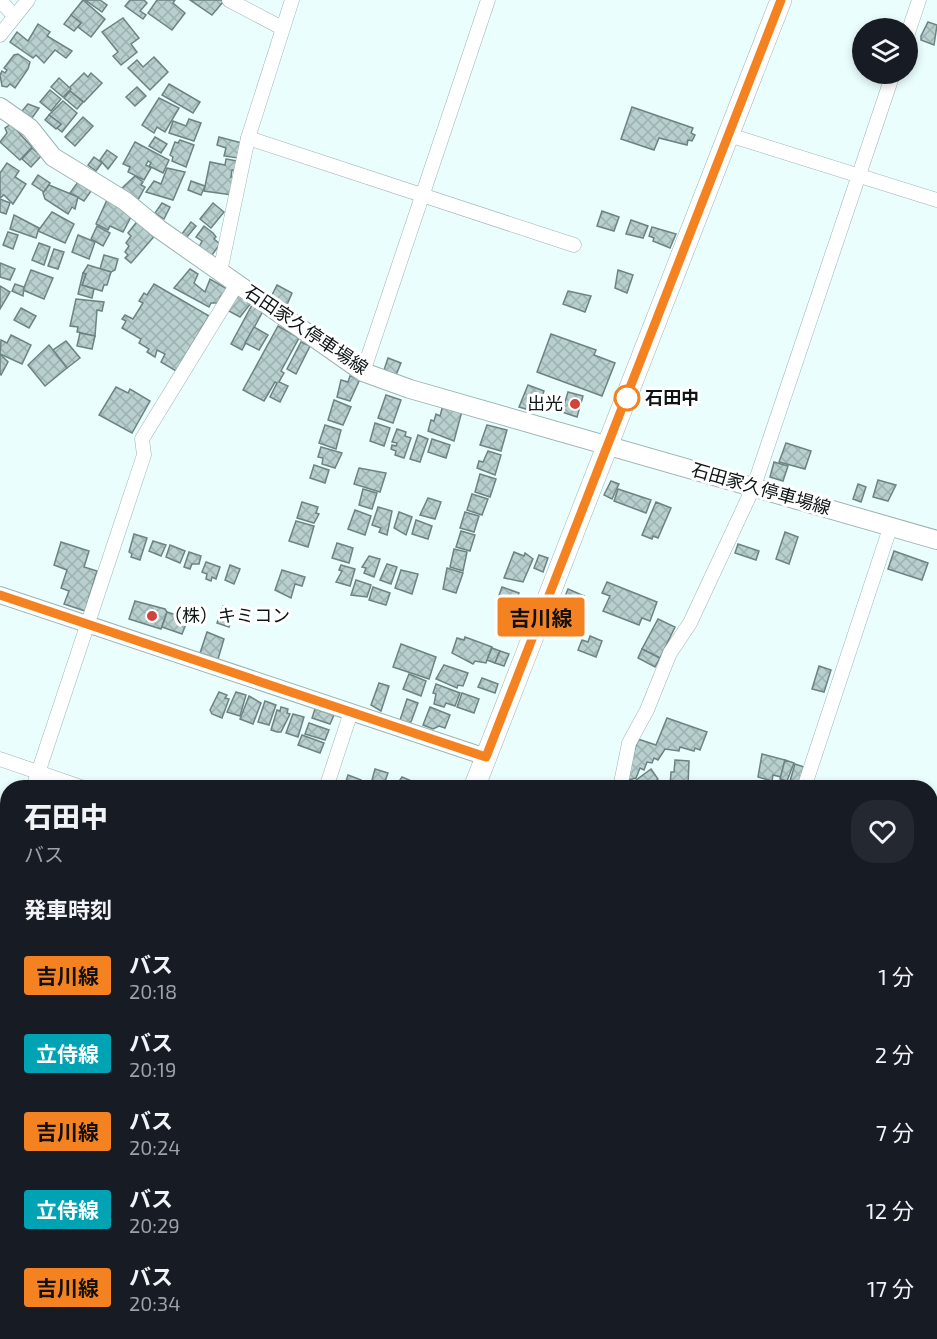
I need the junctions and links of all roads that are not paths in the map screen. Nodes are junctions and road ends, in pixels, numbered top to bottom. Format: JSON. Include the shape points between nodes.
{"nodes":[{"id":1,"x":0,"y":0,"type":"edge"},
{"id":2,"x":28,"y":0,"type":"edge"},
{"id":3,"x":229,"y":0,"type":"edge"},
{"id":4,"x":292,"y":0,"type":"edge"},
{"id":5,"x":488,"y":0,"type":"edge"},
{"id":6,"x":781,"y":0,"type":"edge"},
{"id":7,"x":919,"y":0,"type":"edge"},
{"id":8,"x":14,"y":16,"type":"junction"},
{"id":9,"x":913,"y":18,"type":"edge"},
{"id":10,"x":282,"y":28,"type":"junction"},
{"id":11,"x":0,"y":35,"type":"edge"},
{"id":12,"x":890,"y":84,"type":"edge"},
{"id":13,"x":0,"y":107,"type":"edge"},
{"id":14,"x":729,"y":135,"type":"junction"},
{"id":15,"x":248,"y":138,"type":"junction"},
{"id":16,"x":858,"y":174,"type":"junction"},
{"id":17,"x":423,"y":195,"type":"junction"},
{"id":18,"x":937,"y":200,"type":"edge"},
{"id":19,"x":574,"y":245,"type":"dead end"},
{"id":20,"x":220,"y":272,"type":"junction"},
{"id":21,"x":237,"y":284,"type":"junction"},
{"id":22,"x":363,"y":372,"type":"junction"},
{"id":23,"x":609,"y":445,"type":"junction"},
{"id":24,"x":754,"y":486,"type":"junction"},
{"id":25,"x":890,"y":528,"type":"junction"},
{"id":26,"x":937,"y":540,"type":"edge"},
{"id":27,"x":0,"y":595,"type":"edge"},
{"id":28,"x":88,"y":625,"type":"junction"},
{"id":29,"x":351,"y":712,"type":"junction"},
{"id":30,"x":486,"y":757,"type":"junction"},
{"id":31,"x":0,"y":759,"type":"edge"},
{"id":32,"x":39,"y":772,"type":"junction"},
{"id":33,"x":36,"y":780,"type":"edge"},
{"id":34,"x":62,"y":780,"type":"edge"},
{"id":35,"x":329,"y":780,"type":"edge"},
{"id":36,"x":477,"y":780,"type":"edge"},
{"id":37,"x":622,"y":780,"type":"edge"},
{"id":38,"x":807,"y":780,"type":"edge"}],
"edges":[{"from":1,"to":8,"type":"street"},
{"from":2,"to":8,"type":"street"},
{"from":3,"to":10,"type":"street"},
{"from":4,"to":10,"type":"street"},
{"from":5,"to":17,"type":"street"},
{"from":6,"to":14,"type":"highway"},
{"from":7,"to":9,"type":"street"},
{"from":8,"to":11,"type":"street"},
{"from":10,"to":15,"type":"street"},
{"from":12,"to":16,"type":"street"},
{"from":13,"to":20,"type":"main road","name":"石田家久停車場線","via":[[30,128],[53,157],[125,201]]},
{"from":14,"to":16,"type":"street"},
{"from":14,"to":23,"type":"highway"},
{"from":15,"to":17,"type":"street"},
{"from":15,"to":20,"type":"street"},
{"from":16,"to":18,"type":"street"},
{"from":16,"to":24,"type":"street"},
{"from":17,"to":19,"type":"street"},
{"from":17,"to":22,"type":"street"},
{"from":20,"to":21,"type":"main road","name":"石田家久停車場線"},
{"from":21,"to":22,"type":"main road","name":"石田家久停車場線"},
{"from":21,"to":28,"type":"street","via":[[142,439],[144,455]]},
{"from":22,"to":23,"type":"main road","name":"石田家久停車場線"},
{"from":23,"to":24,"type":"main road","name":"石田家久停車場線"},
{"from":23,"to":30,"type":"highway"},
{"from":24,"to":25,"type":"main road","name":"石田家久停車場線"},
{"from":24,"to":37,"type":"street","via":[[629,743]]},
{"from":25,"to":26,"type":"main road","name":"石田家久停車場線"},
{"from":25,"to":38,"type":"street"},
{"from":27,"to":28,"type":"street"},
{"from":28,"to":29,"type":"street"},
{"from":28,"to":32,"type":"street"},
{"from":29,"to":30,"type":"street"},
{"from":29,"to":35,"type":"street"},
{"from":30,"to":36,"type":"highway"},
{"from":31,"to":32,"type":"street"},
{"from":32,"to":33,"type":"street"},
{"from":32,"to":34,"type":"street"}]}
